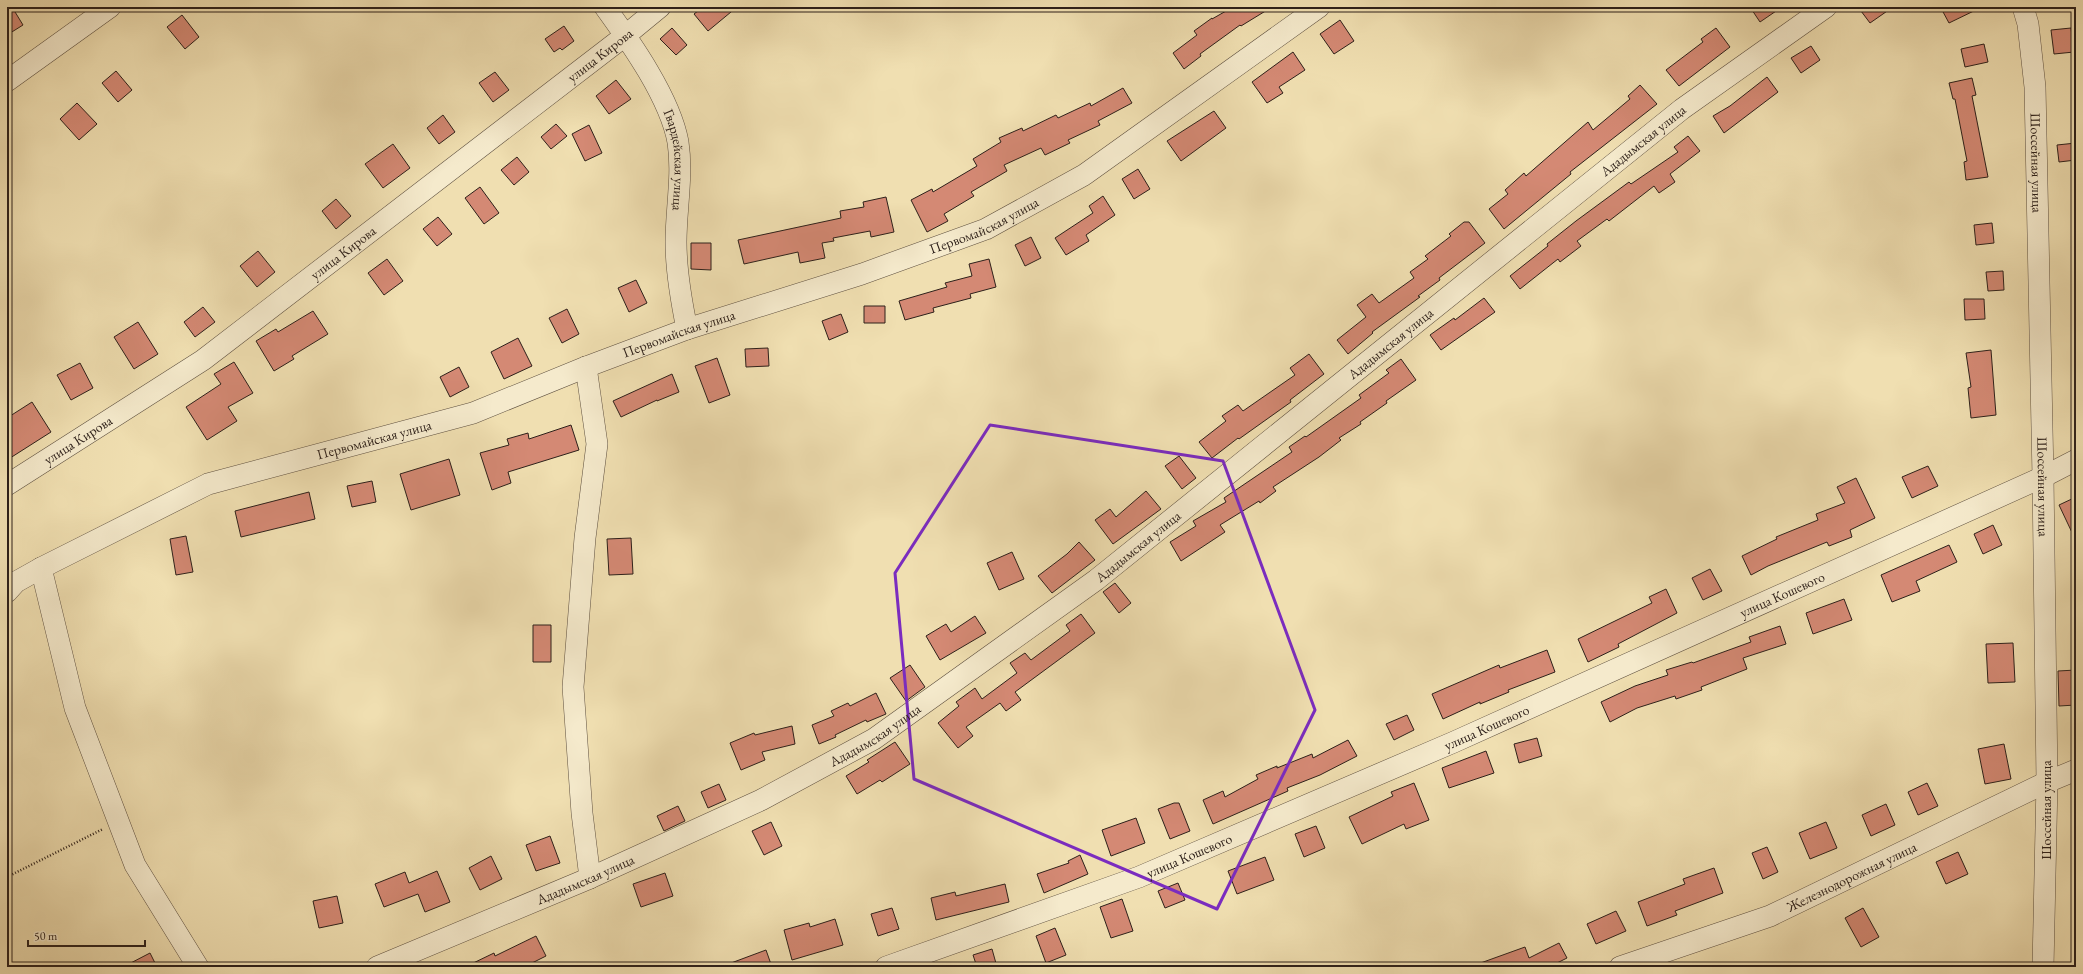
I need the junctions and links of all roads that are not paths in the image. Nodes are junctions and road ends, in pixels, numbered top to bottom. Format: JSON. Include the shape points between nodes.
{"nodes":[{"id":1,"x":110,"y":7,"type":"edge"},
{"id":2,"x":605,"y":7,"type":"edge"},
{"id":3,"x":660,"y":7,"type":"edge"},
{"id":4,"x":1319,"y":7,"type":"edge"},
{"id":5,"x":1826,"y":7,"type":"edge"},
{"id":6,"x":2023,"y":7,"type":"edge"},
{"id":7,"x":626,"y":35,"type":"junction"},
{"id":8,"x":7,"y":80,"type":"edge"},
{"id":9,"x":687,"y":329,"type":"junction"},
{"id":10,"x":586,"y":367,"type":"junction"},
{"id":11,"x":2076,"y":460,"type":"edge"},
{"id":12,"x":2043,"y":477,"type":"junction"},
{"id":13,"x":10,"y":483,"type":"edge"},
{"id":14,"x":41,"y":568,"type":"junction"},
{"id":15,"x":7,"y":592,"type":"edge"},
{"id":16,"x":2076,"y":770,"type":"edge"},
{"id":17,"x":2047,"y":782,"type":"junction"},
{"id":18,"x":590,"y":878,"type":"junction"},
{"id":19,"x":198,"y":967,"type":"edge"},
{"id":20,"x":377,"y":967,"type":"edge"},
{"id":21,"x":886,"y":967,"type":"edge"},
{"id":22,"x":1620,"y":967,"type":"edge"},
{"id":23,"x":2043,"y":967,"type":"edge"}],
"edges":[{"from":1,"to":8,"type":"street"},
{"from":2,"to":7,"type":"street","name":"Гвардейская улица"},
{"from":3,"to":7,"type":"street","name":"улица Кирова"},
{"from":4,"to":9,"type":"street","name":"Первомайская улица","via":[[1084,175],[986,230],[862,274]]},
{"from":5,"to":18,"type":"street","name":"Ададымская улица","via":[[1682,109],[1096,580],[874,738],[761,800]]},
{"from":6,"to":12,"type":"street","name":"Шоссейная улица","via":[[2028,24],[2035,87]]},
{"from":7,"to":9,"type":"street","name":"Гвардейская улица","via":[[655,84],[672,121],[677,140],[680,158],[677,283]]},
{"from":7,"to":13,"type":"street","name":"улица Кирова","via":[[202,360]]},
{"from":9,"to":10,"type":"street","name":"Первомайская улица"},
{"from":10,"to":14,"type":"street","name":"Первомайская улица","via":[[473,413],[208,484]]},
{"from":10,"to":18,"type":"street","via":[[597,444],[585,538],[573,687],[582,813]]},
{"from":11,"to":12,"type":"street","name":"улица Кошевого"},
{"from":12,"to":17,"type":"street","name":"Шоссейная улица"},
{"from":12,"to":21,"type":"street","name":"улица Кошевого","via":[[1454,742],[1139,877]]},
{"from":14,"to":15,"type":"street","name":"Первомайская улица","via":[[16,582]]},
{"from":14,"to":19,"type":"street","via":[[75,708],[135,865]]},
{"from":16,"to":17,"type":"street","name":"Железнодорожная улица"},
{"from":17,"to":22,"type":"street","name":"Железнодорожная улица","via":[[1770,916]]},
{"from":17,"to":23,"type":"street","name":"Шоссейная улица"},
{"from":18,"to":20,"type":"street","name":"Ададымская улица"}]}
